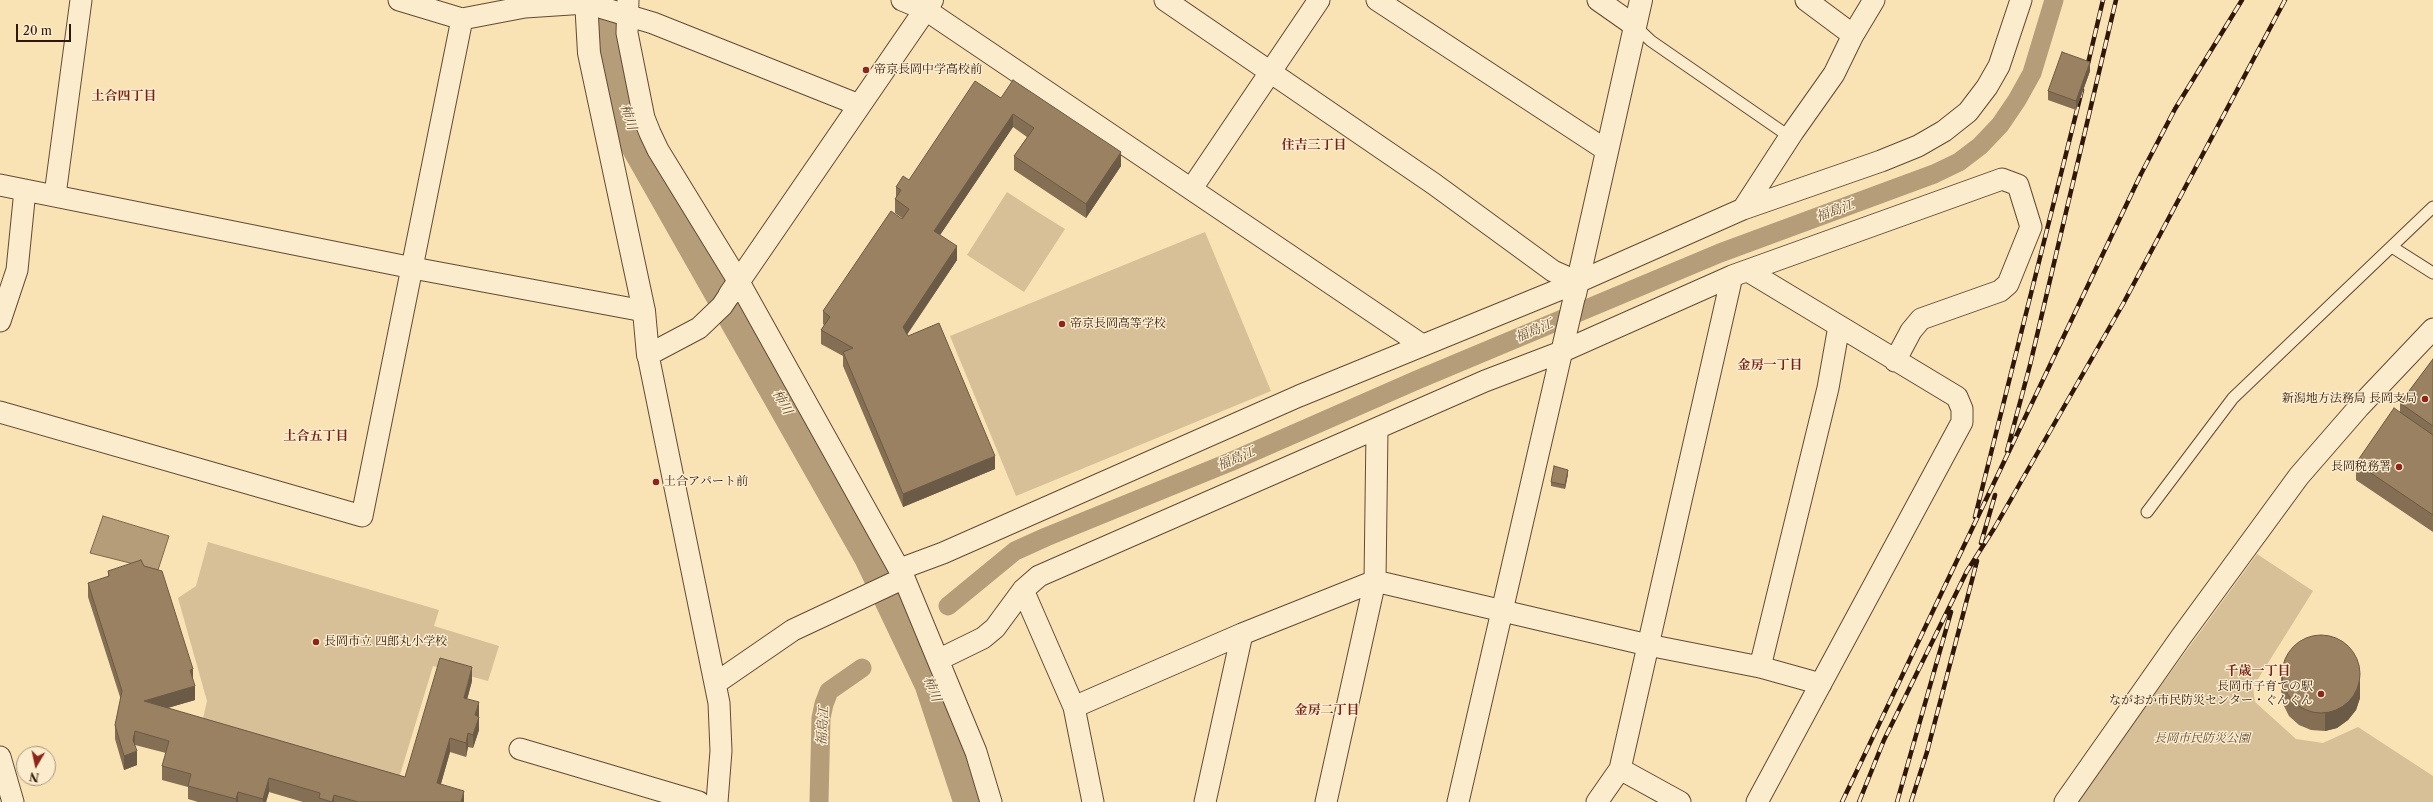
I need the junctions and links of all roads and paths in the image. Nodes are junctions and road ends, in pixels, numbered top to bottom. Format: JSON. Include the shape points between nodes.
{"nodes":[{"id":1,"x":81,"y":0,"type":"edge"},
{"id":2,"x":399,"y":0,"type":"edge"},
{"id":3,"x":902,"y":0,"type":"edge"},
{"id":4,"x":1165,"y":0,"type":"edge"},
{"id":5,"x":1319,"y":0,"type":"edge"},
{"id":6,"x":1378,"y":0,"type":"edge"},
{"id":7,"x":1598,"y":0,"type":"edge"},
{"id":8,"x":1641,"y":0,"type":"edge"},
{"id":9,"x":1806,"y":0,"type":"edge"},
{"id":10,"x":1874,"y":0,"type":"edge"},
{"id":11,"x":2021,"y":0,"type":"edge"},
{"id":12,"x":586,"y":2,"type":"edge"},
{"id":13,"x":929,"y":5,"type":"edge"},
{"id":14,"x":628,"y":7,"type":"edge"},
{"id":15,"x":462,"y":19,"type":"junction"},
{"id":16,"x":1635,"y":26,"type":"junction"},
{"id":17,"x":1853,"y":35,"type":"junction"},
{"id":18,"x":1270,"y":72,"type":"junction"},
{"id":19,"x":859,"y":105,"type":"junction"},
{"id":20,"x":1790,"y":137,"type":"junction"},
{"id":21,"x":1606,"y":150,"type":"junction"},
{"id":22,"x":0,"y":186,"type":"edge"},
{"id":23,"x":1192,"y":188,"type":"junction"},
{"id":24,"x":26,"y":190,"type":"junction"},
{"id":25,"x":55,"y":195,"type":"junction"},
{"id":26,"x":2433,"y":207,"type":"edge"},
{"id":27,"x":1742,"y":209,"type":"junction"},
{"id":28,"x":2392,"y":247,"type":"junction"},
{"id":29,"x":413,"y":268,"type":"junction"},
{"id":30,"x":2433,"y":273,"type":"edge"},
{"id":31,"x":1740,"y":274,"type":"junction"},
{"id":32,"x":734,"y":288,"type":"junction"},
{"id":33,"x":1576,"y":288,"type":"junction"},
{"id":34,"x":644,"y":311,"type":"junction"},
{"id":35,"x":0,"y":321,"type":"edge"},
{"id":36,"x":1838,"y":326,"type":"junction"},
{"id":37,"x":2433,"y":329,"type":"edge"},
{"id":38,"x":1422,"y":345,"type":"junction"},
{"id":39,"x":1563,"y":345,"type":"junction"},
{"id":40,"x":648,"y":355,"type":"junction"},
{"id":41,"x":1895,"y":361,"type":"junction"},
{"id":42,"x":0,"y":412,"type":"edge"},
{"id":43,"x":1377,"y":430,"type":"junction"},
{"id":44,"x":2147,"y":512,"type":"dead end"},
{"id":45,"x":901,"y":576,"type":"junction"},
{"id":46,"x":1375,"y":581,"type":"junction"},
{"id":47,"x":1023,"y":590,"type":"junction"},
{"id":48,"x":1503,"y":610,"type":"junction"},
{"id":49,"x":1242,"y":634,"type":"junction"},
{"id":50,"x":1648,"y":645,"type":"junction"},
{"id":51,"x":938,"y":660,"type":"junction"},
{"id":52,"x":1760,"y":667,"type":"junction"},
{"id":53,"x":716,"y":683,"type":"junction"},
{"id":54,"x":1821,"y":684,"type":"junction"},
{"id":55,"x":1074,"y":707,"type":"junction"},
{"id":56,"x":520,"y":749,"type":"dead end"},
{"id":57,"x":0,"y":757,"type":"edge"},
{"id":58,"x":1620,"y":769,"type":"junction"},
{"id":59,"x":13,"y":802,"type":"edge"},
{"id":60,"x":699,"y":802,"type":"edge"},
{"id":61,"x":717,"y":802,"type":"edge"},
{"id":62,"x":991,"y":802,"type":"edge"},
{"id":63,"x":1094,"y":802,"type":"edge"},
{"id":64,"x":1206,"y":802,"type":"edge"},
{"id":65,"x":1326,"y":802,"type":"edge"},
{"id":66,"x":1458,"y":802,"type":"edge"},
{"id":67,"x":1597,"y":802,"type":"edge"},
{"id":68,"x":1680,"y":802,"type":"edge"},
{"id":69,"x":1757,"y":802,"type":"edge"},
{"id":70,"x":2066,"y":802,"type":"edge"}],
"edges":[{"from":1,"to":25,"type":"street"},
{"from":2,"to":15,"type":"street"},
{"from":3,"to":13,"type":"street"},
{"from":4,"to":18,"type":"street"},
{"from":5,"to":18,"type":"street"},
{"from":6,"to":21,"type":"street"},
{"from":7,"to":16,"type":"street"},
{"from":8,"to":16,"type":"street"},
{"from":9,"to":17,"type":"street"},
{"from":10,"to":17,"type":"street"},
{"from":11,"to":27,"type":"street","via":[[1999,66],[1987,87],[1968,112],[1944,131],[1918,146],[1881,161]]},
{"from":12,"to":14,"type":"street"},
{"from":12,"to":15,"type":"street","via":[[524,7]]},
{"from":12,"to":34,"type":"street","via":[[589,53]]},
{"from":13,"to":19,"type":"street"},
{"from":13,"to":23,"type":"street"},
{"from":14,"to":19,"type":"street","via":[[700,41]]},
{"from":14,"to":32,"type":"street","via":[[627,33],[647,126]]},
{"from":15,"to":29,"type":"street"},
{"from":16,"to":20,"type":"lane","via":[[1651,41]]},
{"from":16,"to":21,"type":"street"},
{"from":17,"to":20,"type":"street","via":[[1834,74]]},
{"from":18,"to":23,"type":"street"},
{"from":18,"to":33,"type":"street","via":[[1434,184]]},
{"from":19,"to":32,"type":"street"},
{"from":20,"to":27,"type":"street"},
{"from":21,"to":33,"type":"street"},
{"from":22,"to":24,"type":"street"},
{"from":23,"to":38,"type":"street"},
{"from":24,"to":25,"type":"street"},
{"from":24,"to":35,"type":"street","via":[[17,270]]},
{"from":25,"to":29,"type":"street"},
{"from":26,"to":28,"type":"lane"},
{"from":27,"to":33,"type":"street"},
{"from":28,"to":30,"type":"lane"},
{"from":28,"to":44,"type":"lane","via":[[2233,398]]},
{"from":29,"to":34,"type":"street"},
{"from":29,"to":42,"type":"street","via":[[362,516]]},
{"from":31,"to":36,"type":"street"},
{"from":31,"to":39,"type":"street"},
{"from":31,"to":41,"type":"street","via":[[2002,178],[2018,185],[2031,227],[2008,284],[2000,291],[1921,318]]},
{"from":31,"to":50,"type":"street"},
{"from":32,"to":40,"type":"street","via":[[710,318],[694,331]]},
{"from":32,"to":45,"type":"street"},
{"from":33,"to":38,"type":"street"},
{"from":33,"to":39,"type":"street"},
{"from":34,"to":40,"type":"street"},
{"from":36,"to":41,"type":"street"},
{"from":36,"to":52,"type":"street","via":[[1828,388]]},
{"from":37,"to":70,"type":"street","via":[[2359,407],[2299,476],[2181,637]]},
{"from":38,"to":45,"type":"street","via":[[1299,396],[943,553]]},
{"from":39,"to":43,"type":"street"},
{"from":39,"to":48,"type":"street"},
{"from":40,"to":53,"type":"street"},
{"from":41,"to":54,"type":"street","via":[[1957,397],[1962,409],[1962,422]]},
{"from":43,"to":46,"type":"street"},
{"from":43,"to":47,"type":"street","via":[[1039,576]]},
{"from":45,"to":51,"type":"street"},
{"from":45,"to":53,"type":"street","via":[[793,630]]},
{"from":46,"to":48,"type":"street"},
{"from":46,"to":49,"type":"street"},
{"from":46,"to":65,"type":"street"},
{"from":47,"to":51,"type":"street","via":[[995,628],[983,638]]},
{"from":47,"to":55,"type":"street"},
{"from":48,"to":50,"type":"street"},
{"from":48,"to":66,"type":"street"},
{"from":49,"to":55,"type":"street"},
{"from":49,"to":64,"type":"street"},
{"from":50,"to":52,"type":"street"},
{"from":50,"to":58,"type":"street"},
{"from":51,"to":62,"type":"street","via":[[976,752]]},
{"from":52,"to":54,"type":"street"},
{"from":53,"to":61,"type":"street","via":[[721,725]]},
{"from":54,"to":69,"type":"street"},
{"from":55,"to":63,"type":"street"},
{"from":56,"to":60,"type":"street"},
{"from":57,"to":59,"type":"street"},
{"from":58,"to":67,"type":"street"},
{"from":58,"to":68,"type":"street"}]}
